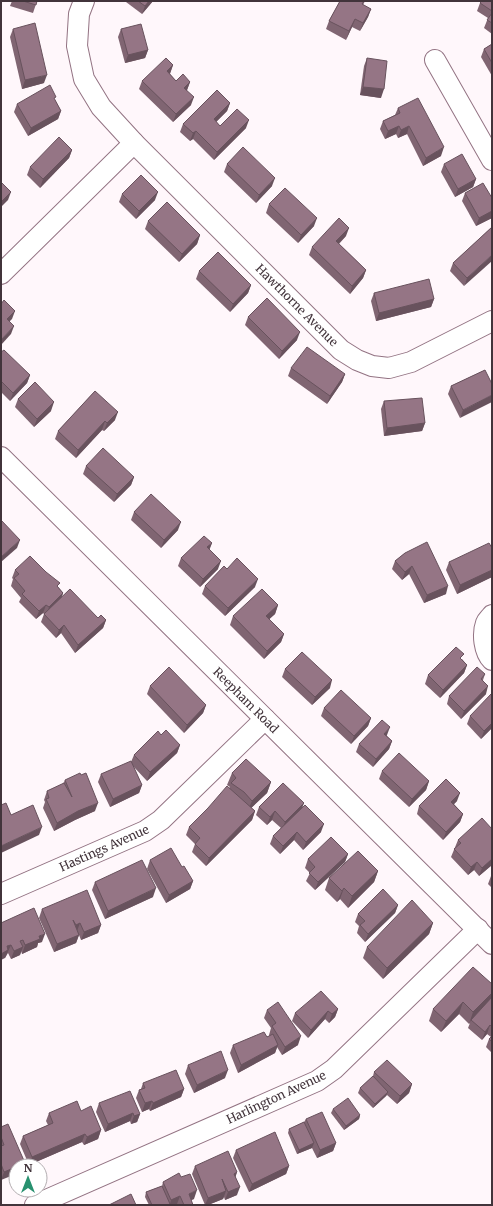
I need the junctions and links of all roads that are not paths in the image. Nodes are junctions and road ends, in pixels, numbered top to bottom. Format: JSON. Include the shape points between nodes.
{"nodes":[{"id":1,"x":84,"y":1,"type":"edge"},
{"id":2,"x":435,"y":60,"type":"dead end"},
{"id":3,"x":134,"y":143,"type":"junction"},
{"id":4,"x":492,"y":160,"type":"edge"},
{"id":5,"x":1,"y":274,"type":"edge"},
{"id":6,"x":492,"y":321,"type":"edge"},
{"id":7,"x":1,"y":457,"type":"edge"},
{"id":8,"x":492,"y":615,"type":"edge"},
{"id":9,"x":492,"y":660,"type":"edge"},
{"id":10,"x":265,"y":719,"type":"junction"},
{"id":11,"x":1,"y":894,"type":"edge"},
{"id":12,"x":478,"y":929,"type":"junction"},
{"id":13,"x":492,"y":944,"type":"edge"},
{"id":14,"x":35,"y":1205,"type":"edge"}],
"edges":[{"from":1,"to":3,"type":"street","name":"Hawthorne Avenue","via":[[79,14],[77,46],[84,78],[101,107]]},
{"from":2,"to":4,"type":"street"},
{"from":3,"to":5,"type":"street"},
{"from":3,"to":6,"type":"street","name":"Hawthorne Avenue","via":[[341,350],[357,360],[372,366],[389,368],[411,362]]},
{"from":7,"to":10,"type":"street","name":"Reepham Road"},
{"from":8,"to":9,"type":"street","via":[[486,623],[484,638],[488,656]]},
{"from":10,"to":11,"type":"street","name":"Hastings Avenue","via":[[161,820],[146,831]]},
{"from":10,"to":12,"type":"street","name":"Reepham Road"},
{"from":12,"to":13,"type":"street","name":"Reepham Road"},
{"from":12,"to":14,"type":"street","name":"Harlington Avenue","via":[[334,1069],[317,1081]]}]}
